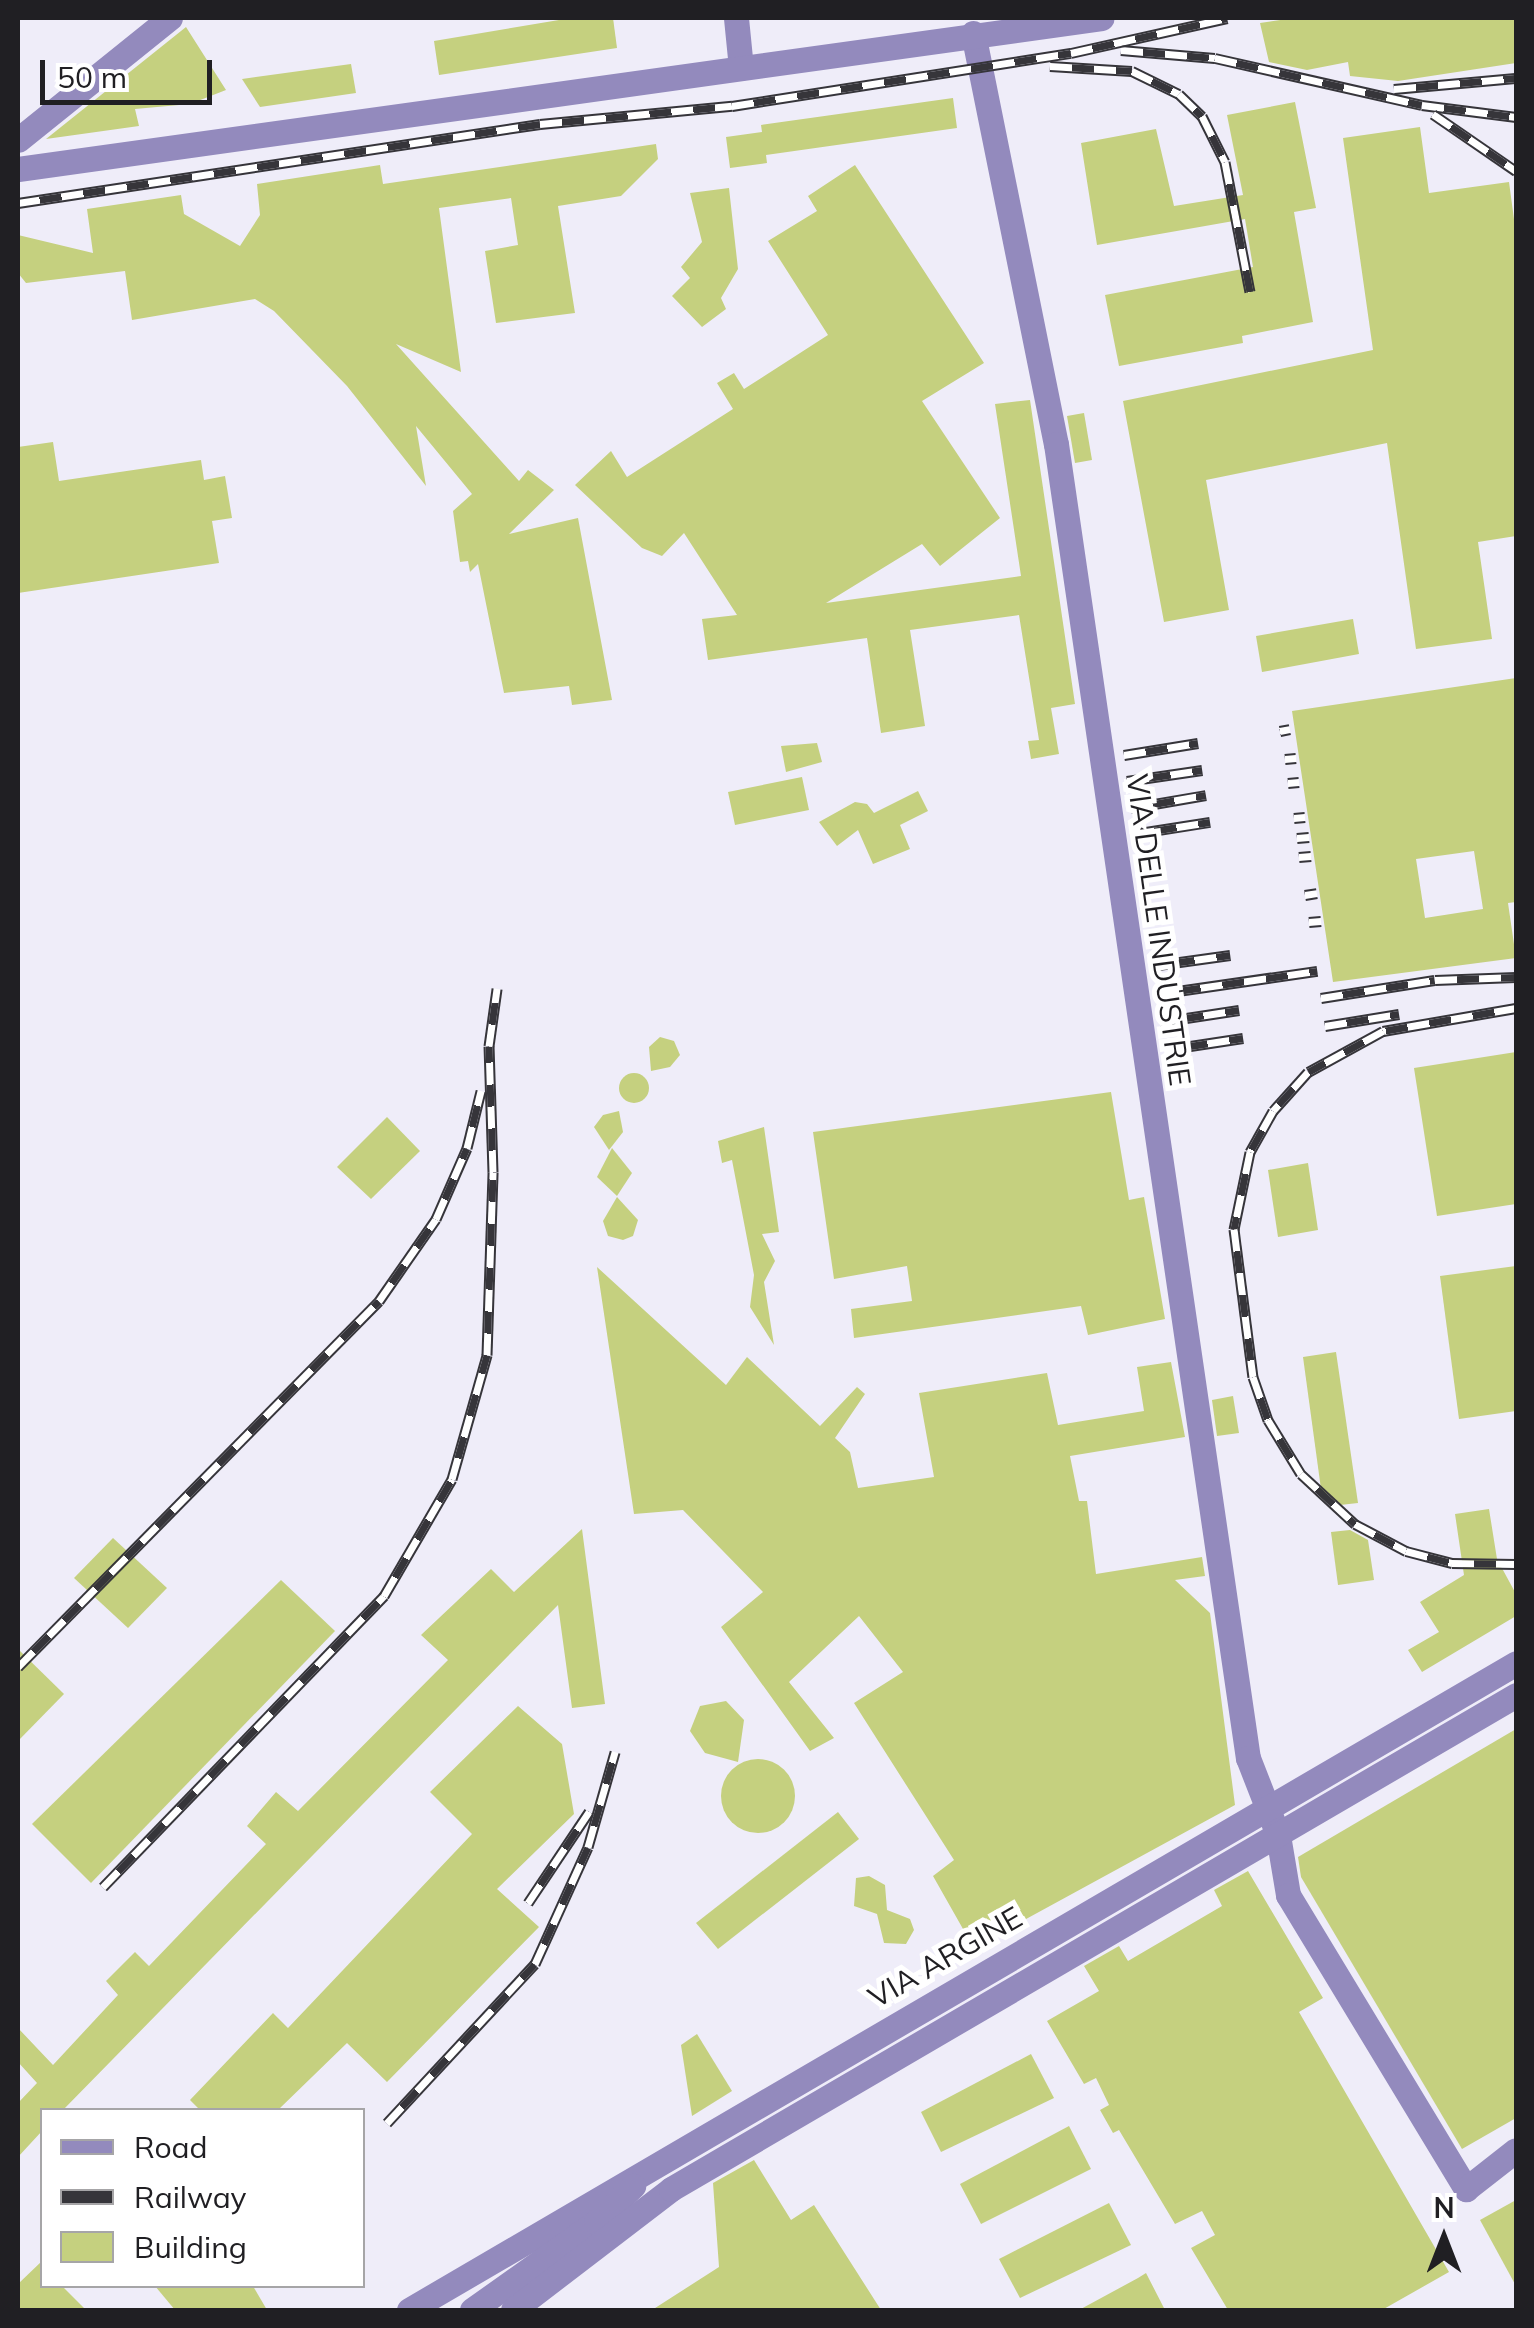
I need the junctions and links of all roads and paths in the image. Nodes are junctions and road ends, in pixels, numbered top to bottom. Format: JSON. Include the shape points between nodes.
{"nodes":[{"id":1,"x":170,"y":18,"type":"edge"},
{"id":2,"x":736,"y":18,"type":"edge"},
{"id":3,"x":1102,"y":18,"type":"edge"},
{"id":4,"x":973,"y":33,"type":"junction"},
{"id":5,"x":741,"y":68,"type":"junction"},
{"id":6,"x":18,"y":140,"type":"edge"},
{"id":7,"x":18,"y":169,"type":"edge"},
{"id":8,"x":1516,"y":1663,"type":"edge"},
{"id":9,"x":1516,"y":1695,"type":"edge"},
{"id":10,"x":1268,"y":1808,"type":"junction"},
{"id":11,"x":1278,"y":1835,"type":"junction"},
{"id":12,"x":1516,"y":2150,"type":"edge"},
{"id":13,"x":661,"y":2158,"type":"junction"},
{"id":14,"x":409,"y":2310,"type":"edge"},
{"id":15,"x":472,"y":2310,"type":"edge"},
{"id":16,"x":513,"y":2310,"type":"edge"}],
"edges":[{"from":1,"to":6,"type":"street"},
{"from":2,"to":5,"type":"street"},
{"from":3,"to":4,"type":"street"},
{"from":4,"to":5,"type":"street"},
{"from":4,"to":10,"type":"street","name":"VIA DELLE INDUSTRIE","via":[[1056,444],[1243,1736]]},
{"from":5,"to":7,"type":"street"},
{"from":8,"to":10,"type":"street","name":"VIA ARGINE"},
{"from":9,"to":11,"type":"street","name":"VIA ARGINE"},
{"from":10,"to":11,"type":"street","name":"VIA DELLE INDUSTRIE"},
{"from":10,"to":13,"type":"street","name":"VIA ARGINE"},
{"from":11,"to":12,"type":"street","name":"VIA DELLE INDUSTRIE","via":[[1288,1894],[1466,2189]]},
{"from":11,"to":16,"type":"street","name":"VIA ARGINE","via":[[671,2188]]},
{"from":13,"to":14,"type":"street","name":"VIA ARGINE"},
{"from":13,"to":15,"type":"street","via":[[596,2222]]}]}
